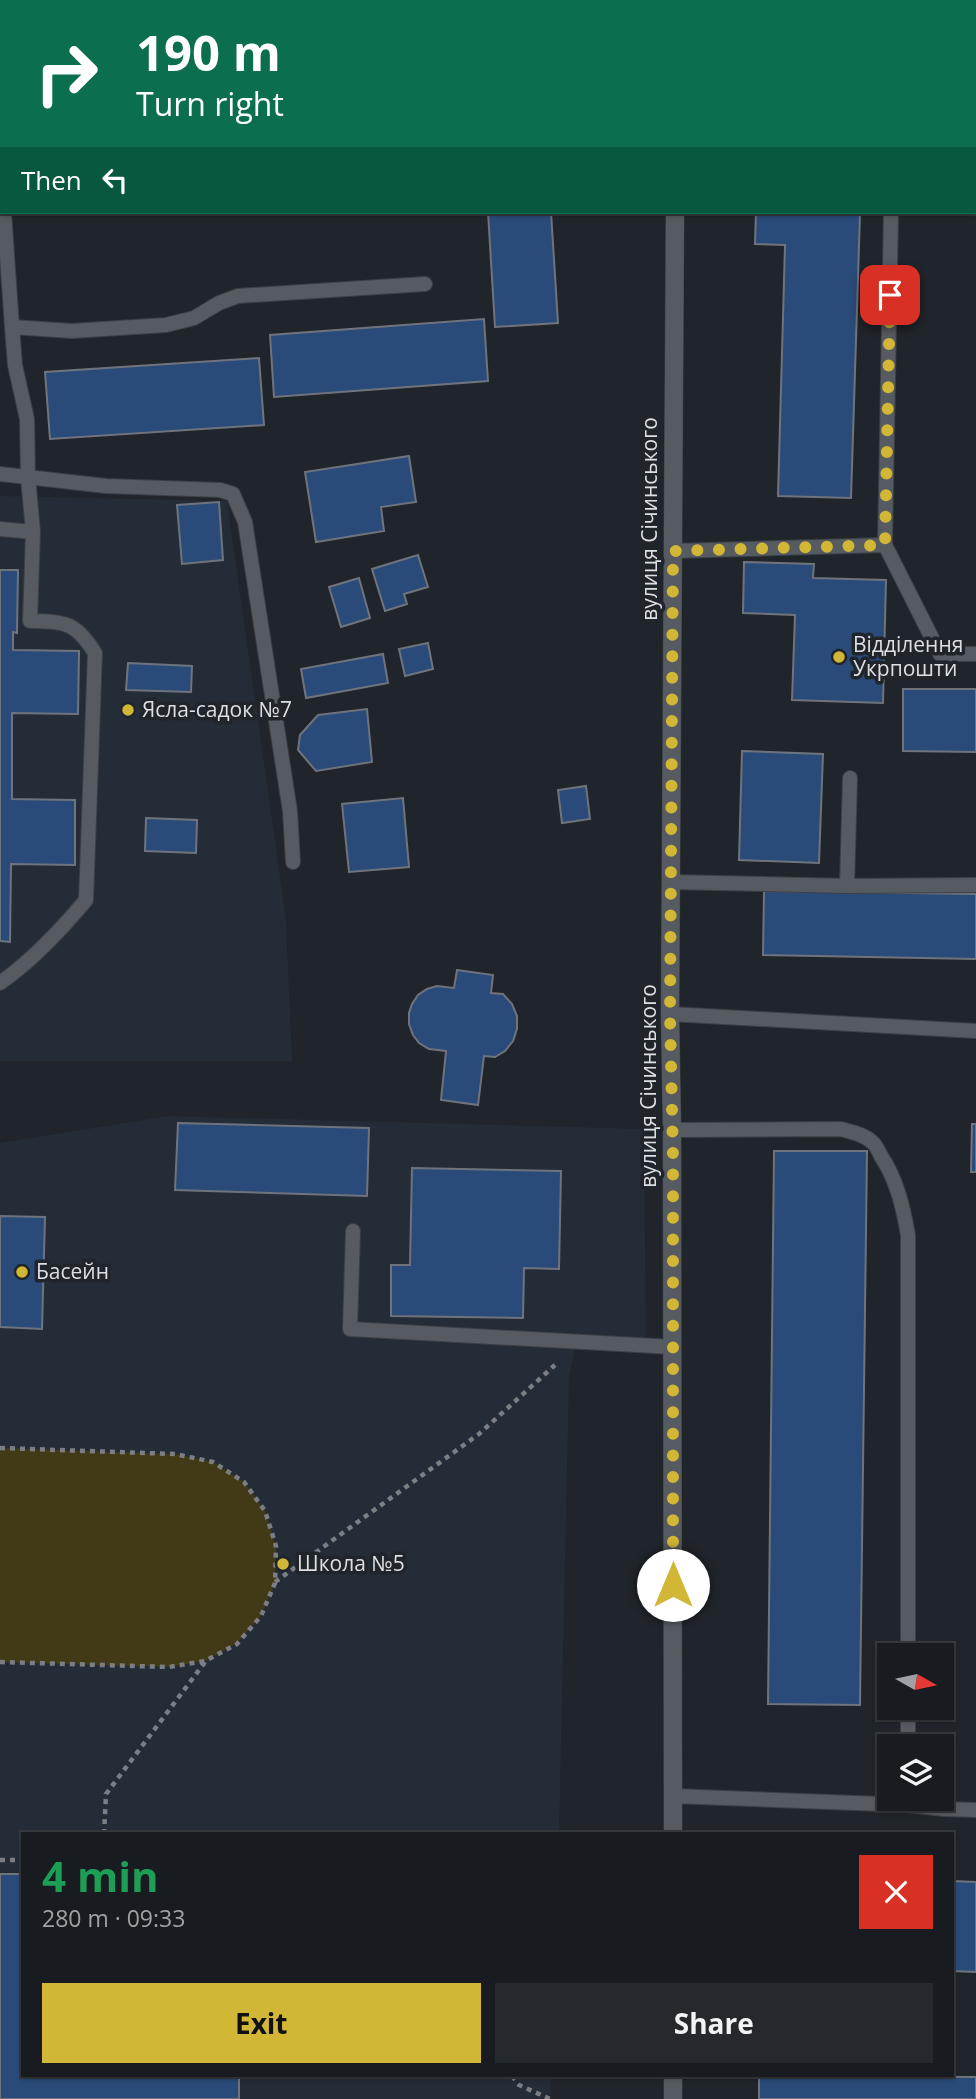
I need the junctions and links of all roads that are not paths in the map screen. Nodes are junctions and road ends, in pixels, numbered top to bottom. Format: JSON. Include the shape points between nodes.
{"nodes":[{"id":1,"x":4,"y":214,"type":"edge"},
{"id":2,"x":675,"y":214,"type":"edge"},
{"id":3,"x":891,"y":214,"type":"edge"},
{"id":4,"x":425,"y":284,"type":"dead end"},
{"id":5,"x":12,"y":327,"type":"junction"},
{"id":6,"x":0,"y":474,"type":"edge"},
{"id":7,"x":28,"y":477,"type":"junction"},
{"id":8,"x":0,"y":529,"type":"edge"},
{"id":9,"x":33,"y":532,"type":"junction"},
{"id":10,"x":885,"y":545,"type":"junction"},
{"id":11,"x":673,"y":551,"type":"junction"},
{"id":12,"x":976,"y":654,"type":"edge"},
{"id":13,"x":850,"y":778,"type":"dead end"},
{"id":14,"x":293,"y":862,"type":"dead end"},
{"id":15,"x":671,"y":881,"type":"junction"},
{"id":16,"x":976,"y":885,"type":"edge"},
{"id":17,"x":847,"y":886,"type":"junction"},
{"id":18,"x":0,"y":983,"type":"edge"},
{"id":19,"x":670,"y":1014,"type":"junction"},
{"id":20,"x":976,"y":1031,"type":"edge"},
{"id":21,"x":672,"y":1130,"type":"junction"},
{"id":22,"x":353,"y":1231,"type":"dead end"},
{"id":23,"x":673,"y":1347,"type":"junction"},
{"id":24,"x":908,"y":1643,"type":"edge"},
{"id":25,"x":673,"y":1796,"type":"junction"},
{"id":26,"x":877,"y":1801,"type":"edge"},
{"id":27,"x":954,"y":1809,"type":"edge"},
{"id":28,"x":976,"y":1810,"type":"edge"},
{"id":29,"x":673,"y":1832,"type":"edge"},
{"id":30,"x":673,"y":2077,"type":"edge"},
{"id":31,"x":673,"y":2099,"type":"edge"}],
"edges":[{"from":1,"to":5,"type":"lane"},
{"from":2,"to":11,"type":"street","name":"вулиця Січинського"},
{"from":3,"to":10,"type":"lane"},
{"from":4,"to":5,"type":"lane","via":[[238,296],[194,318],[166,325],[72,331]]},
{"from":5,"to":7,"type":"lane","via":[[27,419]]},
{"from":6,"to":7,"type":"lane"},
{"from":7,"to":9,"type":"lane"},
{"from":7,"to":14,"type":"lane","via":[[233,494],[245,522],[290,811]]},
{"from":8,"to":9,"type":"lane"},
{"from":9,"to":18,"type":"lane","via":[[30,621],[63,622],[95,653],[86,900],[38,953]]},
{"from":10,"to":11,"type":"lane"},
{"from":10,"to":12,"type":"lane","via":[[940,654]]},
{"from":11,"to":15,"type":"street","name":"вулиця Січинського"},
{"from":13,"to":17,"type":"lane"},
{"from":15,"to":17,"type":"lane"},
{"from":15,"to":19,"type":"street","name":"вулиця Січинського"},
{"from":16,"to":17,"type":"lane"},
{"from":19,"to":20,"type":"lane"},
{"from":19,"to":21,"type":"street","name":"вулиця Січинського"},
{"from":21,"to":23,"type":"street","name":"вулиця Січинського"},
{"from":21,"to":24,"type":"lane","via":[[841,1129],[872,1142],[896,1184],[908,1235]]},
{"from":22,"to":23,"type":"lane","via":[[350,1329]]},
{"from":23,"to":25,"type":"street","name":"вулиця Січинського"},
{"from":25,"to":26,"type":"lane"},
{"from":25,"to":29,"type":"street","name":"вулиця Січинського"},
{"from":27,"to":28,"type":"lane"},
{"from":30,"to":31,"type":"street"}]}
